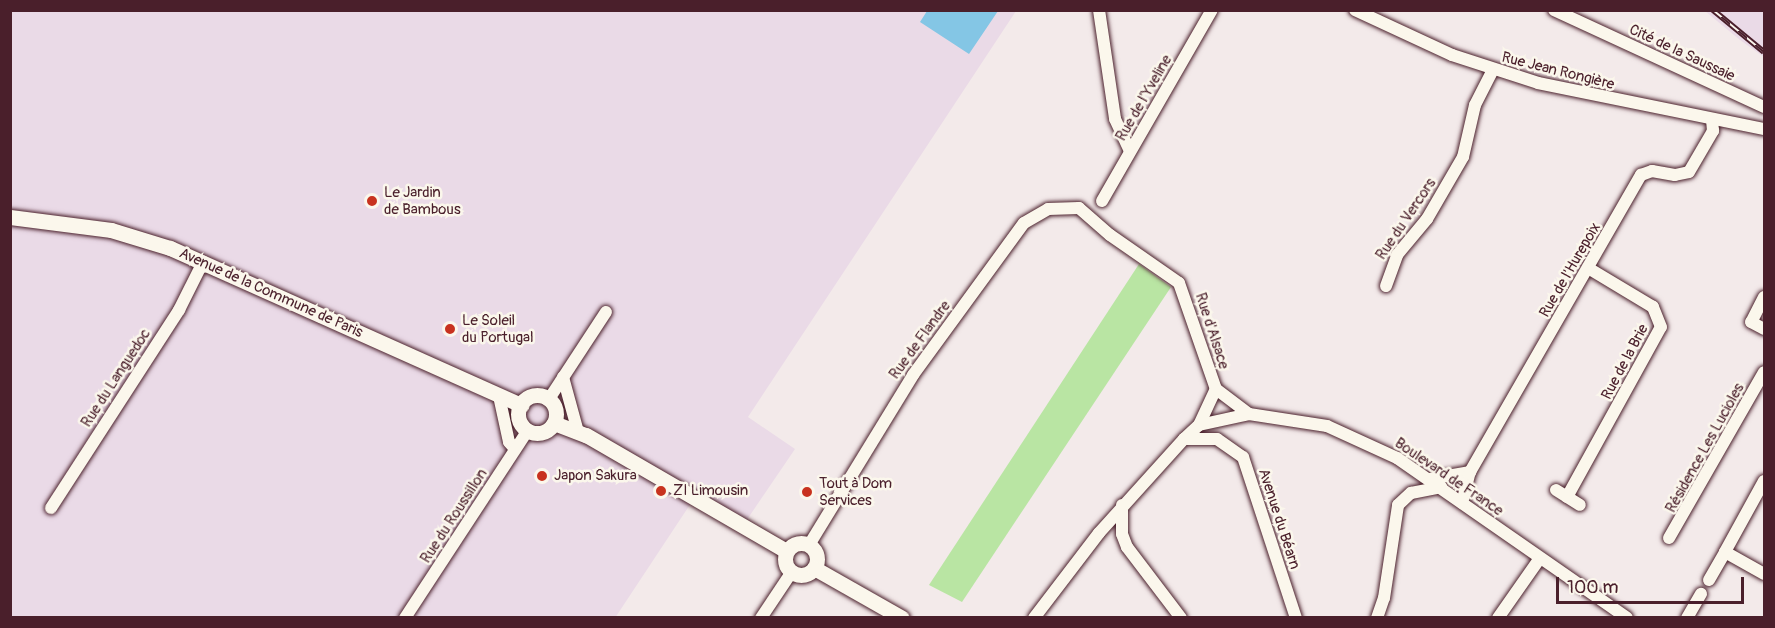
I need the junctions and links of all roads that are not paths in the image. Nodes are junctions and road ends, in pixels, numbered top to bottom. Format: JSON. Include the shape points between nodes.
{"nodes":[{"id":1,"x":1099,"y":10,"type":"edge"},
{"id":2,"x":1212,"y":10,"type":"edge"},
{"id":3,"x":1355,"y":10,"type":"edge"},
{"id":4,"x":1554,"y":10,"type":"edge"},
{"id":5,"x":1493,"y":70,"type":"junction"},
{"id":6,"x":1764,"y":107,"type":"edge"},
{"id":7,"x":1712,"y":120,"type":"junction"},
{"id":8,"x":1764,"y":129,"type":"edge"},
{"id":9,"x":1130,"y":152,"type":"junction"},
{"id":10,"x":1102,"y":201,"type":"dead end"},
{"id":11,"x":10,"y":217,"type":"edge"},
{"id":12,"x":1091,"y":220,"type":"joint"},
{"id":13,"x":203,"y":262,"type":"junction"},
{"id":14,"x":1588,"y":268,"type":"junction"},
{"id":15,"x":1386,"y":286,"type":"dead end"},
{"id":16,"x":1764,"y":297,"type":"edge"},
{"id":17,"x":606,"y":312,"type":"dead end"},
{"id":18,"x":1764,"y":329,"type":"edge"},
{"id":19,"x":1764,"y":372,"type":"edge"},
{"id":20,"x":563,"y":377,"type":"junction"},
{"id":21,"x":1216,"y":389,"type":"junction"},
{"id":22,"x":499,"y":396,"type":"junction"},
{"id":23,"x":549,"y":399,"type":"junction"},
{"id":24,"x":521,"y":405,"type":"junction"},
{"id":25,"x":1250,"y":414,"type":"junction"},
{"id":26,"x":554,"y":423,"type":"junction"},
{"id":27,"x":1199,"y":425,"type":"junction"},
{"id":28,"x":528,"y":430,"type":"junction"},
{"id":29,"x":578,"y":432,"type":"junction"},
{"id":30,"x":1184,"y":439,"type":"junction"},
{"id":31,"x":515,"y":449,"type":"junction"},
{"id":32,"x":1470,"y":472,"type":"junction"},
{"id":33,"x":1429,"y":479,"type":"junction"},
{"id":34,"x":1764,"y":481,"type":"edge"},
{"id":35,"x":1442,"y":487,"type":"junction"},
{"id":36,"x":1462,"y":503,"type":"junction"},
{"id":37,"x":1122,"y":505,"type":"junction"},
{"id":38,"x":1580,"y":505,"type":"dead end"},
{"id":39,"x":51,"y":508,"type":"dead end"},
{"id":40,"x":1669,"y":538,"type":"dead end"},
{"id":41,"x":809,"y":545,"type":"junction"},
{"id":42,"x":786,"y":551,"type":"junction"},
{"id":43,"x":1725,"y":552,"type":"junction"},
{"id":44,"x":1540,"y":558,"type":"junction"},
{"id":45,"x":814,"y":568,"type":"junction"},
{"id":46,"x":791,"y":573,"type":"junction"},
{"id":47,"x":1764,"y":574,"type":"edge"},
{"id":48,"x":1709,"y":580,"type":"dead end"},
{"id":49,"x":1701,"y":594,"type":"dead end"},
{"id":50,"x":405,"y":618,"type":"edge"},
{"id":51,"x":761,"y":618,"type":"edge"},
{"id":52,"x":902,"y":618,"type":"edge"},
{"id":53,"x":1034,"y":618,"type":"edge"},
{"id":54,"x":1181,"y":618,"type":"edge"},
{"id":55,"x":1296,"y":618,"type":"edge"},
{"id":56,"x":1377,"y":618,"type":"edge"},
{"id":57,"x":1498,"y":618,"type":"edge"},
{"id":58,"x":1627,"y":618,"type":"edge"},
{"id":59,"x":1687,"y":618,"type":"edge"}],
"edges":[{"from":1,"to":9,"type":"street","via":[[1115,119]]},
{"from":2,"to":9,"type":"street","name":"Rue de l'Yveline"},
{"from":3,"to":5,"type":"street","name":"Rue Jean Rongière"},
{"from":4,"to":6,"type":"street","name":"Cité de la Saussaie"},
{"from":5,"to":7,"type":"street","name":"Rue Jean Rongière","via":[[1570,92]]},
{"from":5,"to":15,"type":"street","name":"Rue du Vercors","via":[[1474,105],[1463,157],[1427,219],[1396,255]]},
{"from":7,"to":8,"type":"street","name":"Rue Jean Rongière"},
{"from":7,"to":14,"type":"street","name":"Rue de l'Hurepoix","via":[[1713,131],[1689,172],[1652,171],[1641,175]]},
{"from":9,"to":10,"type":"street","name":"Rue de l'Yveline"},
{"from":11,"to":13,"type":"street","name":"Avenue de la Commune de Paris","via":[[111,230]]},
{"from":12,"to":21,"type":"street","name":"Rue d'Alsace","via":[[1179,283]]},
{"from":12,"to":41,"type":"street","name":"Rue de Flandre","via":[[1079,208],[1067,206],[1039,212],[1024,223],[895,401],[849,485]]},
{"from":13,"to":22,"type":"street","name":"Avenue de la Commune de Paris"},
{"from":13,"to":39,"type":"street","name":"Rue du Languedoc","via":[[179,310]]},
{"from":14,"to":32,"type":"street","name":"Rue de l'Hurepoix"},
{"from":14,"to":38,"type":"street","name":"Rue de la Brie","via":[[1653,307],[1661,327],[1562,493]]},
{"from":16,"to":18,"type":"street","via":[[1751,321]]},
{"from":17,"to":20,"type":"street"},
{"from":19,"to":40,"type":"street","name":"Résidence Les Lucioles"},
{"from":20,"to":23,"type":"street"},
{"from":20,"to":29,"type":"street"},
{"from":21,"to":25,"type":"street","name":"Rue d'Alsace"},
{"from":21,"to":27,"type":"street","name":"Rue d'Alsace"},
{"from":22,"to":24,"type":"street","name":"Avenue de la Commune de Paris"},
{"from":22,"to":31,"type":"street","via":[[509,442]]},
{"from":23,"to":24,"type":"street","via":[[533,396]]},
{"from":23,"to":26,"type":"street","via":[[556,410]]},
{"from":24,"to":28,"type":"street","via":[[519,419]]},
{"from":25,"to":27,"type":"street","name":"Boulevard de France"},
{"from":25,"to":33,"type":"street","name":"Boulevard de France","via":[[1327,426],[1379,448]]},
{"from":26,"to":28,"type":"street","via":[[542,432]]},
{"from":26,"to":29,"type":"street"},
{"from":27,"to":30,"type":"street"},
{"from":28,"to":31,"type":"street","name":"Rue du Roussillon"},
{"from":29,"to":42,"type":"street"},
{"from":30,"to":37,"type":"street"},
{"from":30,"to":55,"type":"street","name":"Avenue du Béarn","via":[[1224,441],[1243,457]]},
{"from":31,"to":50,"type":"street","name":"Rue du Roussillon"},
{"from":32,"to":33,"type":"street"},
{"from":32,"to":36,"type":"street","name":"Rue de l'Hurepoix"},
{"from":33,"to":35,"type":"street","name":"Boulevard de France"},
{"from":34,"to":43,"type":"street"},
{"from":35,"to":36,"type":"street","name":"Boulevard de France"},
{"from":35,"to":56,"type":"street","via":[[1410,493],[1398,505],[1384,598]]},
{"from":36,"to":44,"type":"street","name":"Boulevard de France"},
{"from":37,"to":53,"type":"street"},
{"from":37,"to":54,"type":"street","via":[[1122,534],[1127,548]]},
{"from":41,"to":42,"type":"street","via":[[799,543]]},
{"from":41,"to":45,"type":"street","via":[[817,558]]},
{"from":42,"to":46,"type":"street","via":[[785,566]]},
{"from":43,"to":47,"type":"street"},
{"from":43,"to":48,"type":"street"},
{"from":44,"to":57,"type":"street"},
{"from":44,"to":58,"type":"street","name":"Boulevard de France"},
{"from":45,"to":46,"type":"street","via":[[804,576]]},
{"from":45,"to":52,"type":"street"},
{"from":46,"to":51,"type":"street"},
{"from":49,"to":59,"type":"street"}]}
